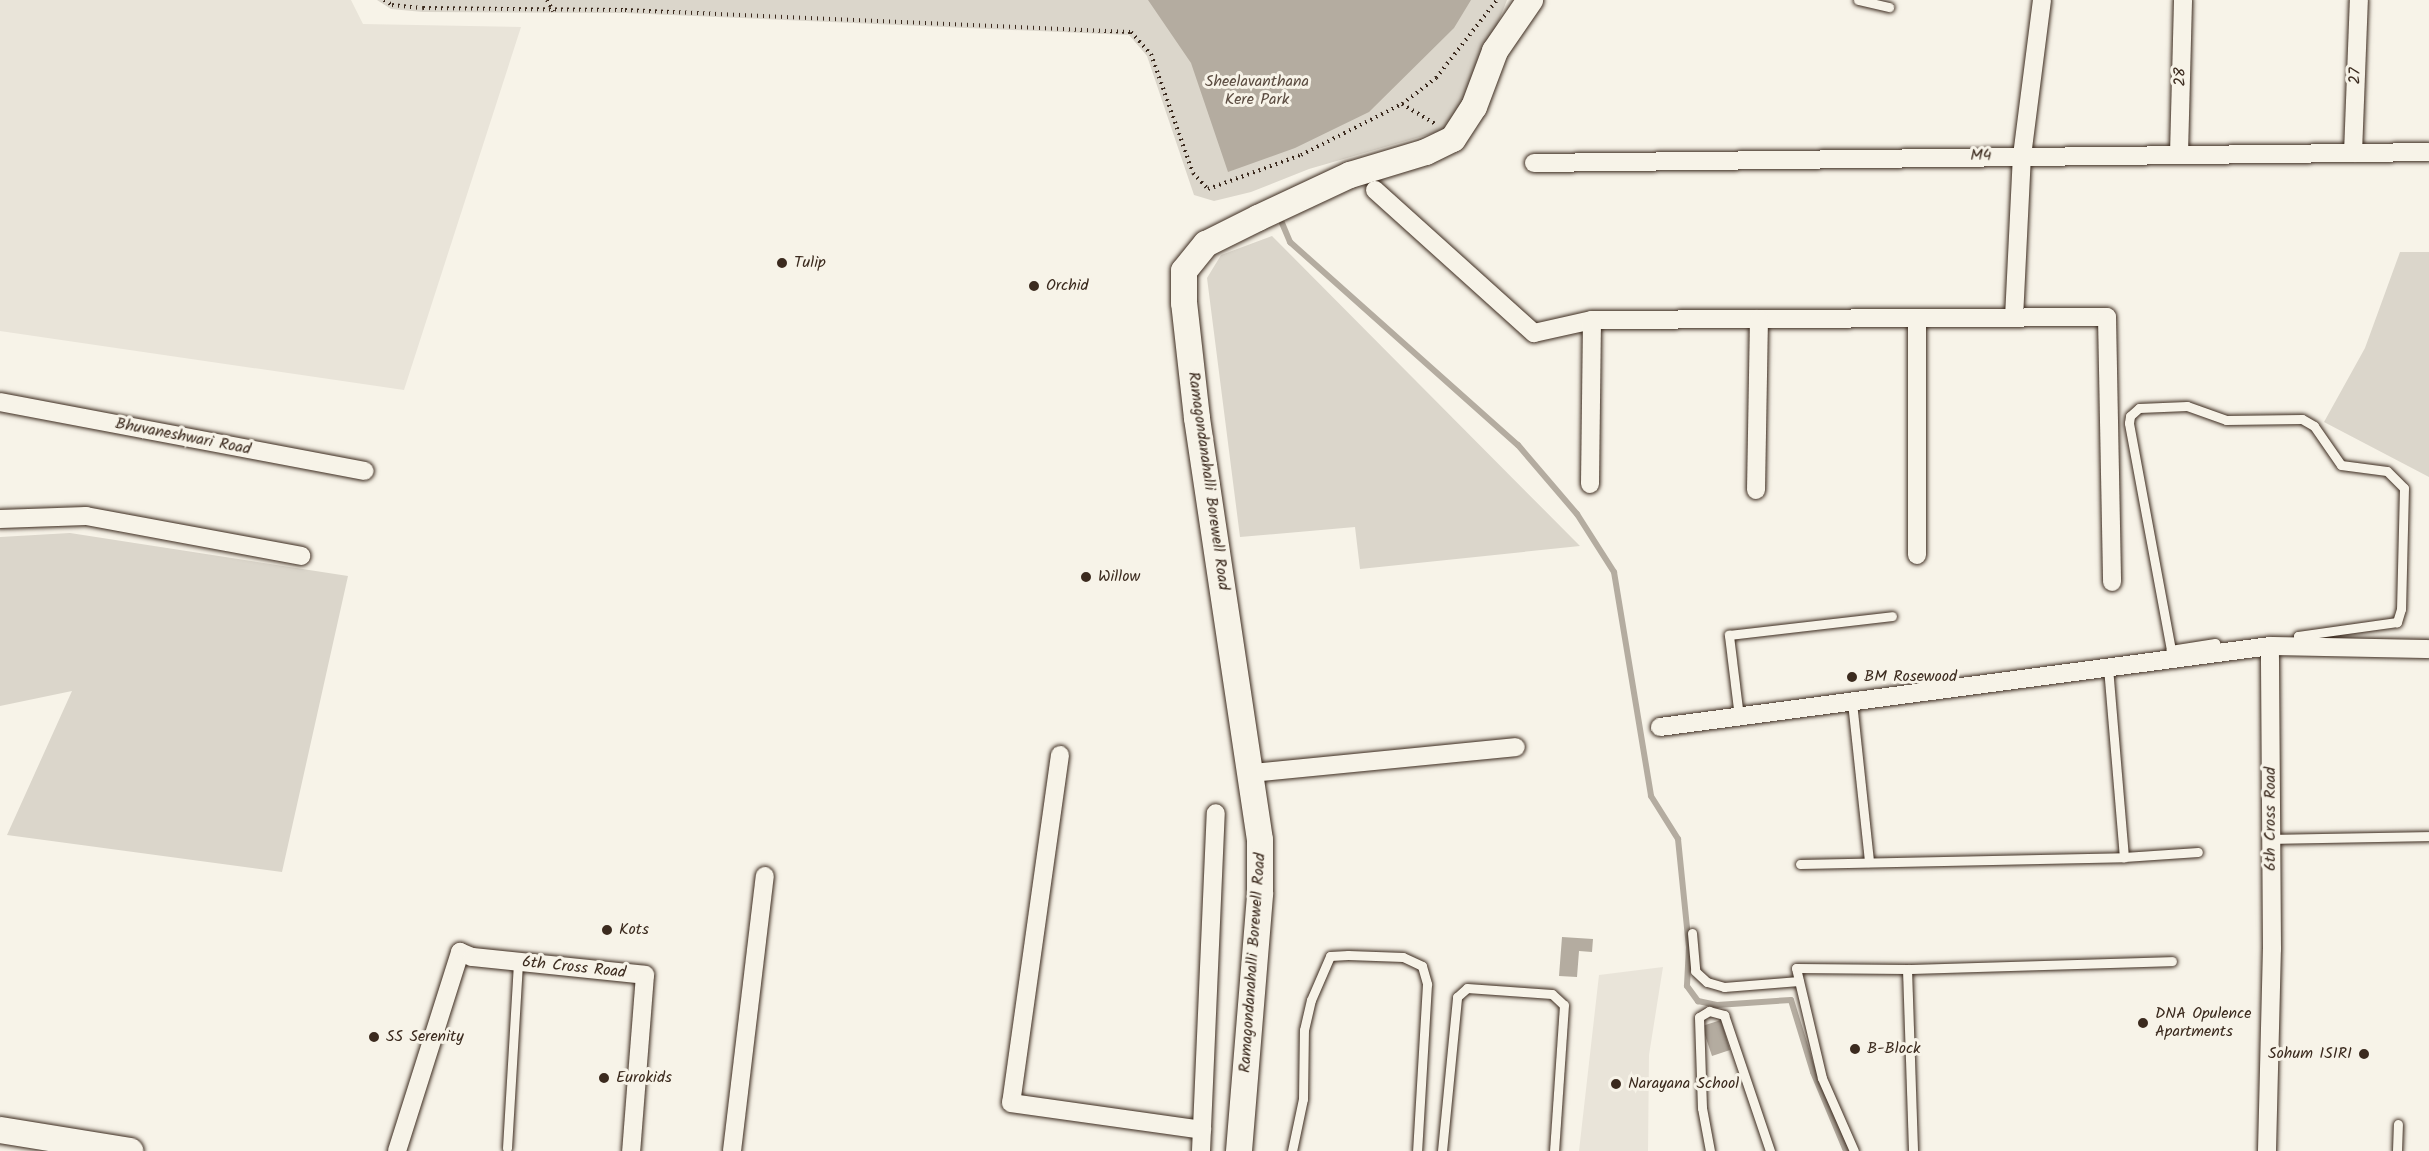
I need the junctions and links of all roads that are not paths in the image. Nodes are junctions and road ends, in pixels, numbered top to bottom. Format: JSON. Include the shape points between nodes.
{"nodes":[{"id":1,"x":1530,"y":0,"type":"edge"},
{"id":2,"x":1858,"y":0,"type":"edge"},
{"id":3,"x":2042,"y":0,"type":"edge"},
{"id":4,"x":2183,"y":0,"type":"edge"},
{"id":5,"x":2359,"y":0,"type":"edge"},
{"id":6,"x":1889,"y":7,"type":"dead end"},
{"id":7,"x":2429,"y":152,"type":"edge"},
{"id":8,"x":2354,"y":153,"type":"junction"},
{"id":9,"x":2179,"y":154,"type":"junction"},
{"id":10,"x":2022,"y":156,"type":"junction"},
{"id":11,"x":1534,"y":163,"type":"dead end"},
{"id":12,"x":1375,"y":190,"type":"dead end"},
{"id":13,"x":1917,"y":318,"type":"junction"},
{"id":14,"x":2014,"y":318,"type":"junction"},
{"id":15,"x":1759,"y":319,"type":"junction"},
{"id":16,"x":1592,"y":320,"type":"junction"},
{"id":17,"x":0,"y":402,"type":"edge"},
{"id":18,"x":365,"y":471,"type":"dead end"},
{"id":19,"x":1590,"y":484,"type":"dead end"},
{"id":20,"x":1756,"y":490,"type":"dead end"},
{"id":21,"x":0,"y":519,"type":"edge"},
{"id":22,"x":1917,"y":555,"type":"dead end"},
{"id":23,"x":301,"y":556,"type":"dead end"},
{"id":24,"x":2112,"y":582,"type":"dead end"},
{"id":25,"x":1892,"y":616,"type":"dead end"},
{"id":26,"x":2270,"y":645,"type":"junction"},
{"id":27,"x":2299,"y":646,"type":"junction"},
{"id":28,"x":2429,"y":650,"type":"edge"},
{"id":29,"x":2220,"y":652,"type":"junction"},
{"id":30,"x":2108,"y":667,"type":"junction"},
{"id":31,"x":1852,"y":702,"type":"junction"},
{"id":32,"x":1739,"y":717,"type":"junction"},
{"id":33,"x":1660,"y":727,"type":"dead end"},
{"id":34,"x":1516,"y":747,"type":"dead end"},
{"id":35,"x":1060,"y":755,"type":"dead end"},
{"id":36,"x":1252,"y":773,"type":"junction"},
{"id":37,"x":1216,"y":813,"type":"dead end"},
{"id":38,"x":2429,"y":836,"type":"edge"},
{"id":39,"x":2271,"y":839,"type":"junction"},
{"id":40,"x":2198,"y":852,"type":"dead end"},
{"id":41,"x":2124,"y":857,"type":"junction"},
{"id":42,"x":1869,"y":862,"type":"junction"},
{"id":43,"x":1800,"y":864,"type":"dead end"},
{"id":44,"x":765,"y":876,"type":"dead end"},
{"id":45,"x":1692,"y":933,"type":"dead end"},
{"id":46,"x":2172,"y":961,"type":"dead end"},
{"id":47,"x":518,"y":962,"type":"junction"},
{"id":48,"x":1906,"y":969,"type":"junction"},
{"id":49,"x":1799,"y":981,"type":"junction"},
{"id":50,"x":2398,"y":1124,"type":"dead end"},
{"id":51,"x":1202,"y":1130,"type":"junction"},
{"id":52,"x":0,"y":1131,"type":"edge"},
{"id":53,"x":507,"y":1148,"type":"dead end"},
{"id":54,"x":130,"y":1151,"type":"edge"},
{"id":55,"x":398,"y":1151,"type":"edge"},
{"id":56,"x":631,"y":1151,"type":"edge"},
{"id":57,"x":732,"y":1151,"type":"edge"},
{"id":58,"x":1201,"y":1151,"type":"edge"},
{"id":59,"x":1239,"y":1151,"type":"edge"},
{"id":60,"x":1292,"y":1151,"type":"edge"},
{"id":61,"x":1418,"y":1151,"type":"edge"},
{"id":62,"x":1442,"y":1151,"type":"edge"},
{"id":63,"x":1554,"y":1151,"type":"edge"},
{"id":64,"x":1710,"y":1151,"type":"edge"},
{"id":65,"x":1770,"y":1151,"type":"edge"},
{"id":66,"x":1854,"y":1151,"type":"edge"},
{"id":67,"x":1913,"y":1151,"type":"edge"},
{"id":68,"x":2267,"y":1151,"type":"edge"},
{"id":69,"x":2397,"y":1151,"type":"edge"}],
"edges":[{"from":1,"to":36,"type":"street","name":"Ramagondanahalli Borewell Road","via":[[1495,51],[1474,107],[1453,140],[1350,175],[1258,218],[1206,244],[1184,271],[1197,418]]},
{"from":2,"to":6,"type":"lane"},
{"from":3,"to":10,"type":"street"},
{"from":4,"to":9,"type":"street","name":"28"},
{"from":5,"to":8,"type":"street","name":"27"},
{"from":7,"to":8,"type":"street","name":"M4"},
{"from":8,"to":9,"type":"street","name":"M4"},
{"from":9,"to":10,"type":"street","name":"M4"},
{"from":10,"to":11,"type":"street","name":"M4"},
{"from":10,"to":14,"type":"street"},
{"from":12,"to":16,"type":"street","via":[[1534,333]]},
{"from":13,"to":14,"type":"street"},
{"from":13,"to":15,"type":"street"},
{"from":13,"to":22,"type":"street"},
{"from":14,"to":24,"type":"street","via":[[2107,317]]},
{"from":15,"to":16,"type":"street"},
{"from":15,"to":20,"type":"street"},
{"from":16,"to":19,"type":"street"},
{"from":17,"to":18,"type":"street","name":"Bhuvaneshwari Road"},
{"from":21,"to":23,"type":"street","via":[[86,516]]},
{"from":25,"to":32,"type":"lane","via":[[1729,635]]},
{"from":26,"to":27,"type":"street"},
{"from":26,"to":29,"type":"street"},
{"from":26,"to":39,"type":"street","name":"6th Cross Road"},
{"from":27,"to":28,"type":"street"},
{"from":27,"to":29,"type":"lane","via":[[2298,636],[2397,622],[2401,609],[2404,488],[2387,471],[2341,465],[2314,426],[2302,419],[2226,420],[2187,406],[2139,408],[2130,416],[2129,423],[2171,650],[2215,643]]},
{"from":29,"to":30,"type":"street"},
{"from":30,"to":31,"type":"street"},
{"from":30,"to":41,"type":"lane"},
{"from":31,"to":32,"type":"street"},
{"from":31,"to":42,"type":"lane"},
{"from":32,"to":33,"type":"street"},
{"from":34,"to":36,"type":"street"},
{"from":35,"to":51,"type":"street","via":[[1011,1103]]},
{"from":36,"to":59,"type":"street","name":"Ramagondanahalli Borewell Road","via":[[1260,840],[1260,893]]},
{"from":37,"to":51,"type":"street"},
{"from":38,"to":39,"type":"lane"},
{"from":39,"to":68,"type":"street","name":"6th Cross Road"},
{"from":40,"to":41,"type":"lane"},
{"from":41,"to":42,"type":"lane"},
{"from":42,"to":43,"type":"lane"},
{"from":44,"to":57,"type":"street"},
{"from":45,"to":49,"type":"lane","via":[[1695,971],[1707,982],[1724,987]]},
{"from":46,"to":48,"type":"lane"},
{"from":47,"to":53,"type":"lane"},
{"from":47,"to":55,"type":"street","name":"6th Cross Road","via":[[472,957],[460,951]]},
{"from":47,"to":56,"type":"street","name":"6th Cross Road","via":[[645,975]]},
{"from":48,"to":49,"type":"lane","via":[[1796,968]]},
{"from":48,"to":67,"type":"lane"},
{"from":49,"to":66,"type":"lane","via":[[1822,1078]]},
{"from":50,"to":69,"type":"lane"},
{"from":51,"to":58,"type":"street"},
{"from":52,"to":54,"type":"street"},
{"from":60,"to":61,"type":"lane","via":[[1303,1099],[1304,1030],[1311,1000],[1330,956],[1348,955],[1403,957],[1422,966],[1427,984]]},
{"from":62,"to":63,"type":"lane","via":[[1457,997],[1467,988],[1552,994],[1564,1005]]},
{"from":64,"to":65,"type":"lane","via":[[1702,1108],[1699,1017],[1709,1011],[1724,1015]]}]}
